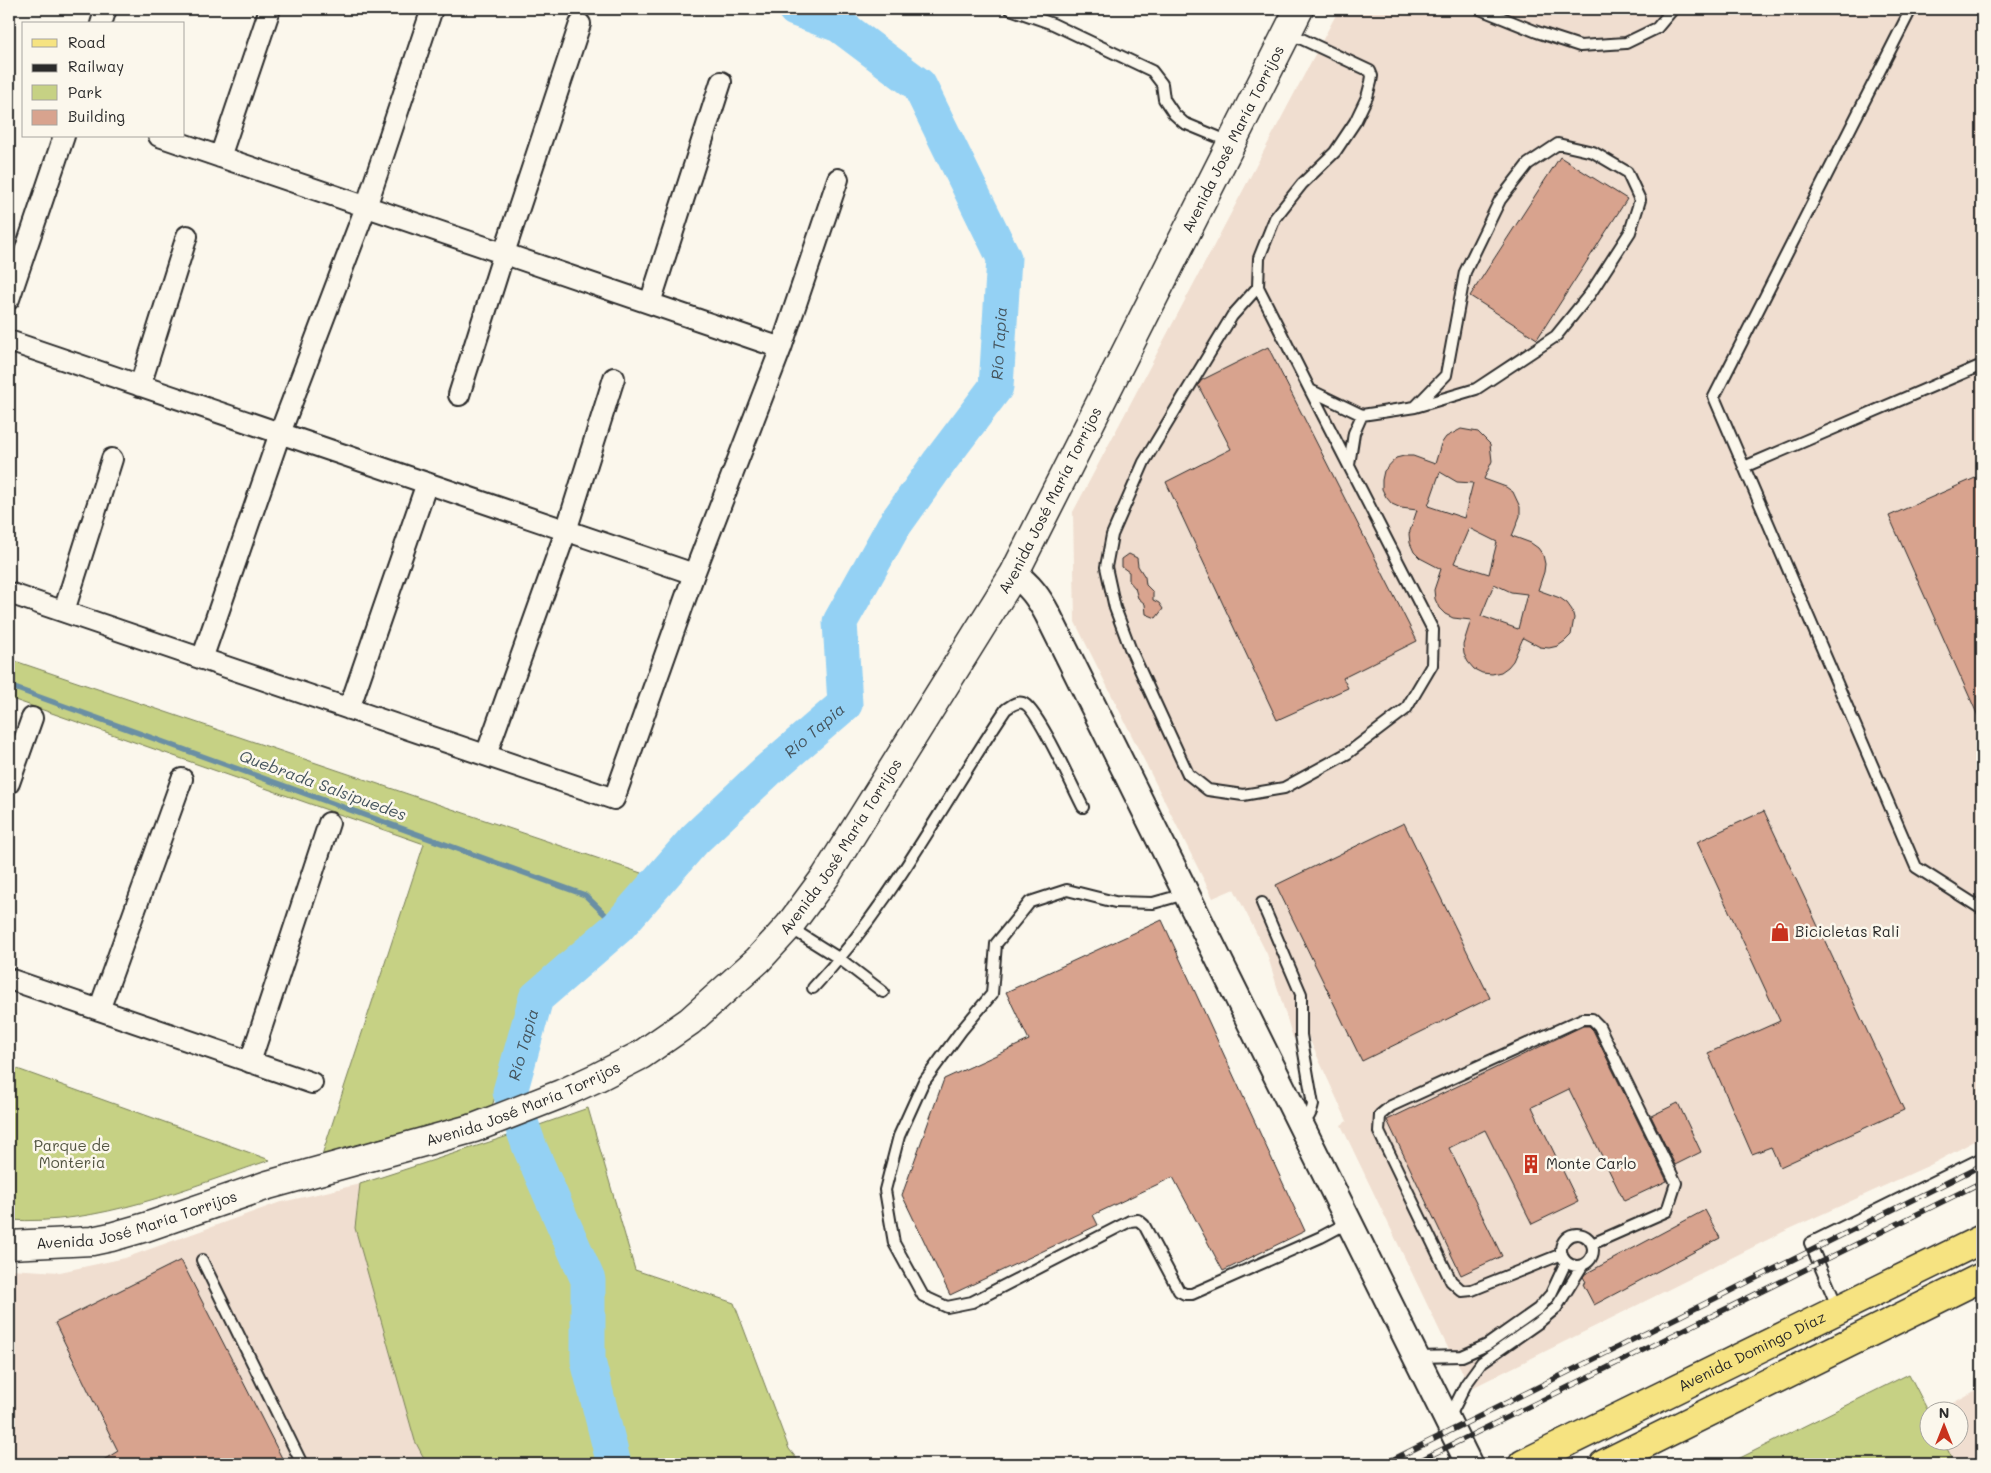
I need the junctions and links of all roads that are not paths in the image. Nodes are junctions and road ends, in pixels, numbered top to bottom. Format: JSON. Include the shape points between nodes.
{"nodes":[{"id":1,"x":106,"y":9,"type":"edge"},
{"id":2,"x":270,"y":9,"type":"edge"},
{"id":3,"x":432,"y":9,"type":"edge"},
{"id":4,"x":1010,"y":9,"type":"edge"},
{"id":5,"x":1480,"y":9,"type":"edge"},
{"id":6,"x":1672,"y":9,"type":"edge"},
{"id":7,"x":1911,"y":9,"type":"edge"},
{"id":8,"x":1294,"y":20,"type":"edge"},
{"id":9,"x":102,"y":22,"type":"edge"},
{"id":10,"x":580,"y":24,"type":"dead end"},
{"id":11,"x":721,"y":82,"type":"dead end"},
{"id":12,"x":63,"y":138,"type":"edge"},
{"id":13,"x":165,"y":138,"type":"edge"},
{"id":14,"x":1233,"y":144,"type":"junction"},
{"id":15,"x":220,"y":157,"type":"junction"},
{"id":16,"x":838,"y":179,"type":"dead end"},
{"id":17,"x":366,"y":207,"type":"junction"},
{"id":18,"x":187,"y":236,"type":"dead end"},
{"id":19,"x":504,"y":253,"type":"junction"},
{"id":20,"x":1258,"y":287,"type":"junction"},
{"id":21,"x":9,"y":299,"type":"edge"},
{"id":22,"x":650,"y":303,"type":"junction"},
{"id":23,"x":9,"y":341,"type":"edge"},
{"id":24,"x":781,"y":348,"type":"junction"},
{"id":25,"x":1982,"y":365,"type":"edge"},
{"id":26,"x":614,"y":378,"type":"dead end"},
{"id":27,"x":140,"y":386,"type":"junction"},
{"id":28,"x":1310,"y":390,"type":"junction"},
{"id":29,"x":459,"y":394,"type":"dead end"},
{"id":30,"x":1415,"y":407,"type":"junction"},
{"id":31,"x":1362,"y":415,"type":"junction"},
{"id":32,"x":280,"y":434,"type":"junction"},
{"id":33,"x":112,"y":459,"type":"dead end"},
{"id":34,"x":1349,"y":465,"type":"junction"},
{"id":35,"x":1744,"y":467,"type":"junction"},
{"id":36,"x":426,"y":484,"type":"junction"},
{"id":37,"x":566,"y":531,"type":"junction"},
{"id":38,"x":694,"y":574,"type":"junction"},
{"id":39,"x":1014,"y":574,"type":"junction"},
{"id":40,"x":9,"y":593,"type":"edge"},
{"id":41,"x":64,"y":611,"type":"junction"},
{"id":42,"x":202,"y":659,"type":"junction"},
{"id":43,"x":349,"y":709,"type":"junction"},
{"id":44,"x":32,"y":718,"type":"dead end"},
{"id":45,"x":486,"y":756,"type":"junction"},
{"id":46,"x":182,"y":779,"type":"dead end"},
{"id":47,"x":9,"y":783,"type":"edge"},
{"id":48,"x":1083,"y":807,"type":"dead end"},
{"id":49,"x":329,"y":823,"type":"dead end"},
{"id":50,"x":1186,"y":894,"type":"junction"},
{"id":51,"x":1262,"y":903,"type":"dead end"},
{"id":52,"x":1982,"y":908,"type":"edge"},
{"id":53,"x":788,"y":926,"type":"junction"},
{"id":54,"x":840,"y":959,"type":"junction"},
{"id":55,"x":9,"y":980,"type":"edge"},
{"id":56,"x":813,"y":988,"type":"dead end"},
{"id":57,"x":883,"y":992,"type":"dead end"},
{"id":58,"x":99,"y":1010,"type":"junction"},
{"id":59,"x":250,"y":1062,"type":"junction"},
{"id":60,"x":312,"y":1083,"type":"dead end"},
{"id":61,"x":1300,"y":1124,"type":"junction"},
{"id":62,"x":1982,"y":1158,"type":"edge"},
{"id":63,"x":1349,"y":1222,"type":"junction"},
{"id":64,"x":1982,"y":1239,"type":"edge"},
{"id":65,"x":1592,"y":1244,"type":"junction"},
{"id":66,"x":9,"y":1245,"type":"edge"},
{"id":67,"x":1564,"y":1258,"type":"junction"},
{"id":68,"x":202,"y":1260,"type":"dead end"},
{"id":69,"x":1582,"y":1266,"type":"junction"},
{"id":70,"x":1982,"y":1277,"type":"edge"},
{"id":71,"x":1839,"y":1309,"type":"junction"},
{"id":72,"x":1417,"y":1357,"type":"junction"},
{"id":73,"x":1448,"y":1422,"type":"junction"},
{"id":74,"x":302,"y":1464,"type":"edge"},
{"id":75,"x":1469,"y":1464,"type":"edge"},
{"id":76,"x":1523,"y":1464,"type":"edge"},
{"id":77,"x":1604,"y":1464,"type":"edge"}],
"edges":[{"from":1,"to":9,"type":"street"},
{"from":2,"to":15,"type":"street"},
{"from":3,"to":17,"type":"street"},
{"from":4,"to":14,"type":"lane","via":[[1053,24],[1152,71],[1162,84],[1164,99],[1174,114],[1184,123]]},
{"from":5,"to":6,"type":"lane","via":[[1580,46],[1626,43],[1657,28]]},
{"from":7,"to":35,"type":"lane","via":[[1714,397]]},
{"from":8,"to":14,"type":"main road","name":"Avenida José María Torrijos"},
{"from":8,"to":20,"type":"lane","via":[[1370,71],[1372,82],[1355,122],[1335,152],[1302,184],[1275,218],[1259,258]]},
{"from":10,"to":19,"type":"street"},
{"from":11,"to":22,"type":"street"},
{"from":12,"to":21,"type":"street"},
{"from":13,"to":15,"type":"street"},
{"from":14,"to":39,"type":"main road","name":"Avenida José María Torrijos"},
{"from":15,"to":17,"type":"street"},
{"from":16,"to":24,"type":"street"},
{"from":17,"to":19,"type":"street"},
{"from":17,"to":32,"type":"street"},
{"from":18,"to":27,"type":"street"},
{"from":19,"to":22,"type":"street"},
{"from":19,"to":29,"type":"street"},
{"from":20,"to":28,"type":"lane"},
{"from":20,"to":34,"type":"lane","via":[[1232,316],[1144,462],[1112,535],[1106,567],[1115,608],[1130,648],[1188,774],[1208,790],[1243,795],[1284,788],[1348,754],[1406,709],[1432,664],[1433,630]]},
{"from":22,"to":24,"type":"street"},
{"from":23,"to":27,"type":"street"},
{"from":24,"to":38,"type":"street"},
{"from":25,"to":35,"type":"lane"},
{"from":26,"to":37,"type":"street"},
{"from":27,"to":32,"type":"street"},
{"from":28,"to":31,"type":"lane"},
{"from":28,"to":34,"type":"lane"},
{"from":30,"to":30,"type":"lane","via":[[1446,375],[1465,272],[1500,200],[1528,164],[1558,144],[1593,152],[1627,172],[1640,200],[1630,232],[1590,294],[1556,336],[1476,389]]},
{"from":30,"to":31,"type":"lane"},
{"from":31,"to":34,"type":"lane","via":[[1354,433]]},
{"from":32,"to":36,"type":"street"},
{"from":32,"to":42,"type":"street"},
{"from":33,"to":41,"type":"street"},
{"from":35,"to":52,"type":"lane","via":[[1916,867]]},
{"from":36,"to":37,"type":"street"},
{"from":36,"to":43,"type":"street"},
{"from":37,"to":38,"type":"street"},
{"from":37,"to":45,"type":"street"},
{"from":38,"to":45,"type":"street","via":[[614,799]]},
{"from":39,"to":50,"type":"street","via":[[1036,594],[1048,615]]},
{"from":39,"to":53,"type":"main road","name":"Avenida José María Torrijos","via":[[826,876]]},
{"from":40,"to":41,"type":"street"},
{"from":41,"to":42,"type":"street"},
{"from":42,"to":43,"type":"street"},
{"from":43,"to":45,"type":"street"},
{"from":44,"to":47,"type":"street"},
{"from":46,"to":58,"type":"street"},
{"from":48,"to":54,"type":"lane","via":[[1032,709],[1016,702],[1006,709],[911,862]]},
{"from":49,"to":59,"type":"street"},
{"from":50,"to":61,"type":"street"},
{"from":50,"to":63,"type":"lane","via":[[1153,904],[1115,902],[1067,890],[1030,902],[996,944],[992,994],[923,1083],[899,1136],[885,1190],[894,1243],[923,1296],[947,1307],[972,1302],[1130,1221],[1138,1220],[1144,1225],[1179,1291],[1185,1294],[1192,1294]]},
{"from":51,"to":61,"type":"lane","via":[[1300,994],[1301,1035],[1313,1105],[1312,1114]]},
{"from":53,"to":54,"type":"lane"},
{"from":53,"to":66,"type":"main road","name":"Avenida José María Torrijos","via":[[758,960],[690,1021],[641,1055],[561,1094],[474,1128],[268,1184],[111,1237],[92,1241]]},
{"from":54,"to":56,"type":"lane"},
{"from":54,"to":57,"type":"lane"},
{"from":55,"to":58,"type":"street"},
{"from":58,"to":59,"type":"street"},
{"from":59,"to":60,"type":"street"},
{"from":61,"to":63,"type":"street"},
{"from":62,"to":71,"type":"lane","via":[[1810,1243]]},
{"from":63,"to":72,"type":"street"},
{"from":64,"to":71,"type":"main road","name":"Avenida Domingo Díaz"},
{"from":65,"to":67,"type":"lane","via":[[1590,1239],[1580,1234],[1570,1236],[1562,1244]]},
{"from":65,"to":67,"type":"lane","via":[[1667,1211],[1676,1183],[1599,1026],[1592,1019],[1582,1019],[1390,1106],[1380,1115],[1379,1132],[1451,1281],[1462,1291]]},
{"from":65,"to":69,"type":"lane","via":[[1591,1259]]},
{"from":67,"to":69,"type":"lane","via":[[1574,1266]]},
{"from":67,"to":72,"type":"lane","via":[[1551,1294],[1538,1309],[1487,1345],[1462,1356]]},
{"from":68,"to":74,"type":"lane"},
{"from":69,"to":73,"type":"lane","via":[[1556,1308],[1482,1362],[1466,1384]]},
{"from":70,"to":77,"type":"main road"},
{"from":71,"to":76,"type":"main road","name":"Avenida Domingo Díaz"},
{"from":72,"to":73,"type":"street"},
{"from":73,"to":75,"type":"street"}]}
